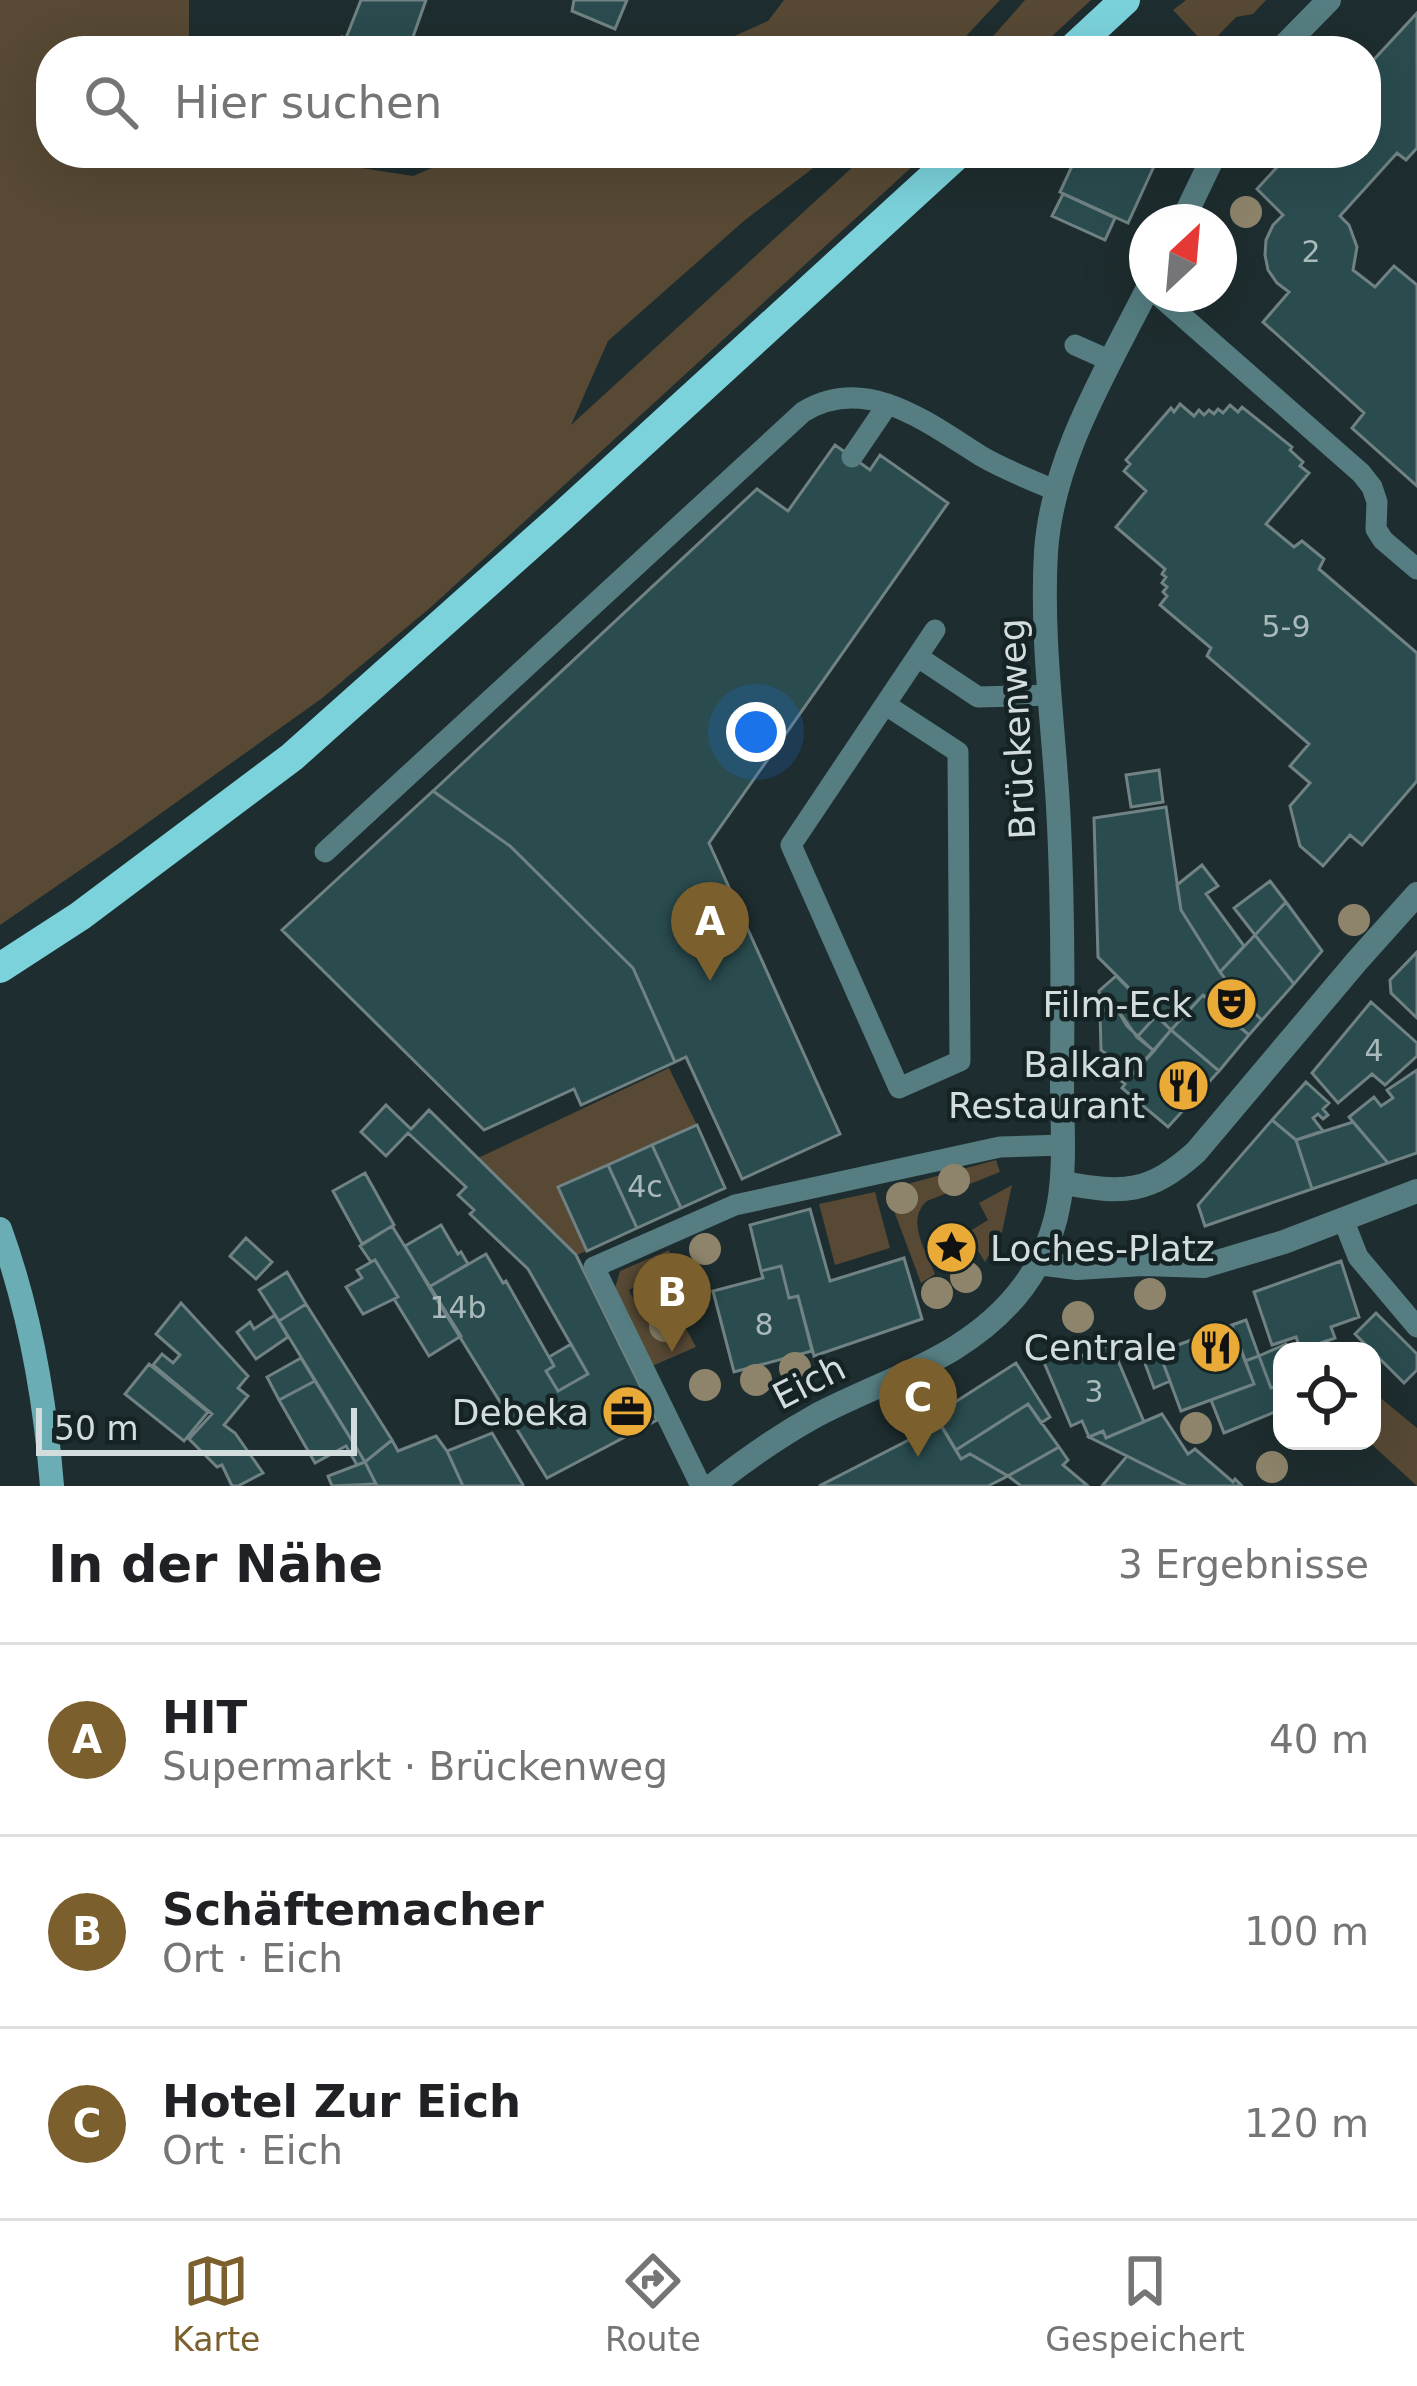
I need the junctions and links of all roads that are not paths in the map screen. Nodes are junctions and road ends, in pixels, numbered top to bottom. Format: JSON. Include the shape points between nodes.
{"nodes":[{"id":1,"x":1125,"y":0,"type":"edge"},
{"id":2,"x":1329,"y":0,"type":"edge"},
{"id":3,"x":1086,"y":36,"type":"edge"},
{"id":4,"x":1294,"y":36,"type":"edge"},
{"id":5,"x":943,"y":168,"type":"edge"},
{"id":6,"x":1208,"y":168,"type":"edge"},
{"id":7,"x":1191,"y":204,"type":"edge"},
{"id":8,"x":1136,"y":312,"type":"edge"},
{"id":9,"x":1177,"y":312,"type":"edge"},
{"id":10,"x":1075,"y":345,"type":"dead end"},
{"id":11,"x":1111,"y":361,"type":"junction"},
{"id":12,"x":888,"y":404,"type":"junction"},
{"id":13,"x":852,"y":458,"type":"dead end"},
{"id":14,"x":1057,"y":491,"type":"junction"},
{"id":15,"x":1417,"y":569,"type":"edge"},
{"id":16,"x":935,"y":630,"type":"dead end"},
{"id":17,"x":917,"y":657,"type":"junction"},
{"id":18,"x":1050,"y":695,"type":"junction"},
{"id":19,"x":886,"y":705,"type":"junction"},
{"id":20,"x":325,"y":852,"type":"dead end"},
{"id":21,"x":1417,"y":894,"type":"edge"},
{"id":22,"x":0,"y":968,"type":"edge"},
{"id":23,"x":1063,"y":1145,"type":"junction"},
{"id":24,"x":1064,"y":1184,"type":"junction"},
{"id":25,"x":1417,"y":1191,"type":"edge"},
{"id":26,"x":1343,"y":1220,"type":"junction"},
{"id":27,"x":0,"y":1229,"type":"edge"},
{"id":28,"x":1038,"y":1264,"type":"junction"},
{"id":29,"x":1417,"y":1327,"type":"edge"},
{"id":30,"x":52,"y":1486,"type":"edge"},
{"id":31,"x":701,"y":1486,"type":"edge"},
{"id":32,"x":712,"y":1486,"type":"edge"}],
"edges":[{"from":1,"to":3,"type":"main road"},
{"from":2,"to":4,"type":"street"},
{"from":5,"to":22,"type":"main road","via":[[292,757]]},
{"from":6,"to":7,"type":"street"},
{"from":8,"to":11,"type":"street","name":"Brückenweg"},
{"from":9,"to":15,"type":"lane","via":[[1361,473],[1377,502],[1376,529]]},
{"from":10,"to":11,"type":"lane"},
{"from":11,"to":14,"type":"street","name":"Brückenweg"},
{"from":12,"to":13,"type":"lane"},
{"from":12,"to":14,"type":"lane"},
{"from":12,"to":20,"type":"lane","via":[[842,396],[803,412]]},
{"from":14,"to":18,"type":"street","name":"Brückenweg","via":[[1046,551]]},
{"from":16,"to":17,"type":"lane"},
{"from":17,"to":18,"type":"lane","via":[[978,697]]},
{"from":17,"to":19,"type":"lane"},
{"from":18,"to":23,"type":"street","name":"Brückenweg","via":[[1062,880]]},
{"from":19,"to":19,"type":"lane","via":[[791,845],[899,1088],[961,1061],[958,752]]},
{"from":21,"to":24,"type":"street","via":[[1178,1168],[1125,1190]]},
{"from":23,"to":24,"type":"street","name":"Brückenweg"},
{"from":23,"to":31,"type":"lane","via":[[1000,1147],[736,1205],[594,1267]]},
{"from":24,"to":28,"type":"street","name":"Eich"},
{"from":25,"to":26,"type":"street"},
{"from":26,"to":28,"type":"street","via":[[1204,1266]]},
{"from":26,"to":29,"type":"lane","via":[[1358,1257]]},
{"from":27,"to":30,"type":"main road","via":[[37,1364]]},
{"from":28,"to":32,"type":"street","name":"Eich","via":[[998,1317],[960,1347],[820,1414]]}]}
